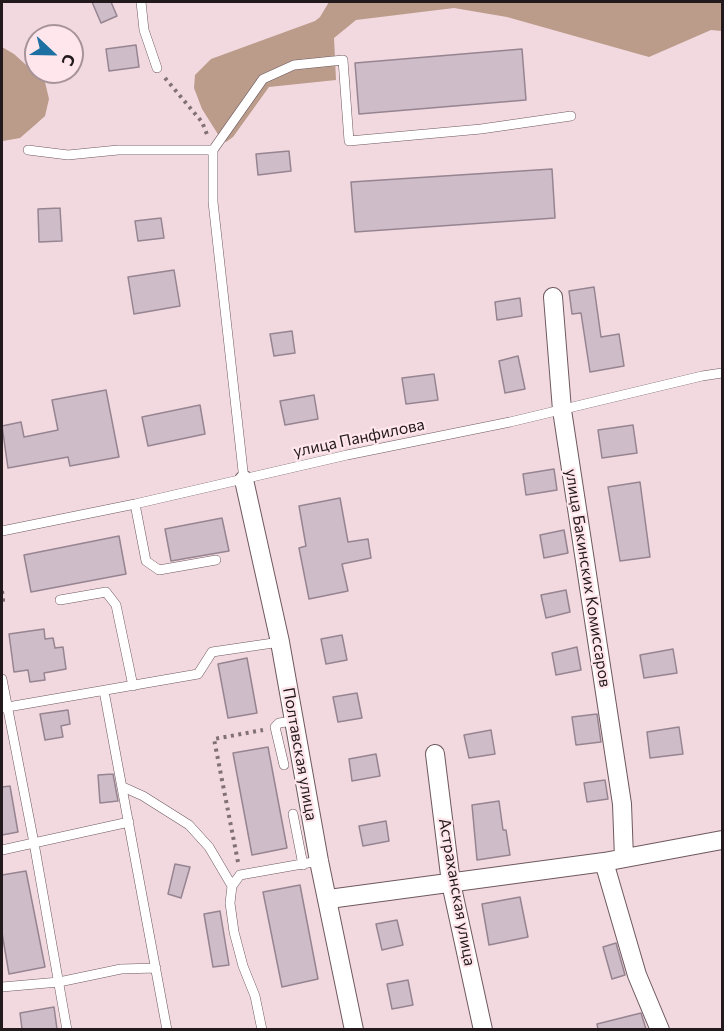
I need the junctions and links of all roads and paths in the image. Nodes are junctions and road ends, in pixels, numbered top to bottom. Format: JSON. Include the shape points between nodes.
{"nodes":[{"id":1,"x":141,"y":2,"type":"edge"},
{"id":2,"x":157,"y":68,"type":"joint"},
{"id":3,"x":571,"y":116,"type":"dead end"},
{"id":4,"x":28,"y":150,"type":"dead end"},
{"id":5,"x":213,"y":150,"type":"junction"},
{"id":6,"x":553,"y":297,"type":"dead end"},
{"id":7,"x":723,"y":373,"type":"edge"},
{"id":8,"x":562,"y":410,"type":"junction"},
{"id":9,"x":244,"y":480,"type":"junction"},
{"id":10,"x":135,"y":504,"type":"junction"},
{"id":11,"x":2,"y":531,"type":"edge"},
{"id":12,"x":216,"y":560,"type":"dead end"},
{"id":13,"x":2,"y":591,"type":"edge"},
{"id":14,"x":60,"y":600,"type":"dead end"},
{"id":15,"x":2,"y":603,"type":"edge"},
{"id":16,"x":280,"y":642,"type":"junction"},
{"id":17,"x":2,"y":679,"type":"edge"},
{"id":18,"x":133,"y":686,"type":"junction"},
{"id":19,"x":104,"y":691,"type":"junction"},
{"id":20,"x":4,"y":708,"type":"edge"},
{"id":21,"x":293,"y":721,"type":"junction"},
{"id":22,"x":275,"y":727,"type":"junction"},
{"id":23,"x":435,"y":754,"type":"dead end"},
{"id":24,"x":284,"y":765,"type":"dead end"},
{"id":25,"x":123,"y":788,"type":"junction"},
{"id":26,"x":292,"y":814,"type":"dead end"},
{"id":27,"x":129,"y":822,"type":"junction"},
{"id":28,"x":723,"y":840,"type":"edge"},
{"id":29,"x":34,"y":843,"type":"junction"},
{"id":30,"x":2,"y":850,"type":"edge"},
{"id":31,"x":624,"y":858,"type":"junction"},
{"id":32,"x":604,"y":862,"type":"junction"},
{"id":33,"x":311,"y":863,"type":"junction"},
{"id":34,"x":240,"y":875,"type":"junction"},
{"id":35,"x":452,"y":883,"type":"junction"},
{"id":36,"x":232,"y":886,"type":"junction"},
{"id":37,"x":329,"y":899,"type":"junction"},
{"id":38,"x":156,"y":968,"type":"junction"},
{"id":39,"x":59,"y":982,"type":"junction"},
{"id":40,"x":2,"y":987,"type":"edge"},
{"id":41,"x":67,"y":1029,"type":"edge"},
{"id":42,"x":167,"y":1029,"type":"edge"},
{"id":43,"x":262,"y":1029,"type":"edge"},
{"id":44,"x":354,"y":1029,"type":"edge"},
{"id":45,"x":483,"y":1029,"type":"edge"},
{"id":46,"x":660,"y":1029,"type":"edge"}],
"edges":[{"from":1,"to":2,"type":"lane","via":[[144,30]]},
{"from":2,"to":5,"type":"path","via":[[202,122]]},
{"from":3,"to":5,"type":"lane","via":[[349,141],[343,60],[294,64],[263,79]]},
{"from":4,"to":5,"type":"lane","via":[[68,155],[118,150]]},
{"from":5,"to":9,"type":"lane","via":[[213,202]]},
{"from":6,"to":8,"type":"street","name":"улица Бакинских Комиссаров"},
{"from":7,"to":8,"type":"lane","name":"улица Панфилова"},
{"from":8,"to":9,"type":"lane","name":"улица Панфилова"},
{"from":8,"to":31,"type":"street","name":"улица Бакинских Комиссаров","via":[[622,804]]},
{"from":9,"to":10,"type":"lane","name":"улица Панфилова"},
{"from":9,"to":16,"type":"street","name":"Полтавская улица"},
{"from":10,"to":11,"type":"lane","name":"улица Панфилова"},
{"from":10,"to":12,"type":"lane","via":[[146,561],[159,570]]},
{"from":13,"to":15,"type":"path"},
{"from":14,"to":18,"type":"lane","via":[[106,592],[116,605]]},
{"from":16,"to":18,"type":"lane","via":[[212,652],[198,674]]},
{"from":16,"to":21,"type":"street","name":"Полтавская улица"},
{"from":17,"to":20,"type":"lane"},
{"from":18,"to":19,"type":"lane"},
{"from":19,"to":20,"type":"lane"},
{"from":19,"to":25,"type":"lane"},
{"from":20,"to":29,"type":"lane"},
{"from":21,"to":22,"type":"lane"},
{"from":21,"to":33,"type":"street","name":"Полтавская улица"},
{"from":22,"to":24,"type":"lane"},
{"from":22,"to":34,"type":"path","via":[[214,739]]},
{"from":23,"to":35,"type":"street","name":"Астраханская улица"},
{"from":25,"to":27,"type":"lane"},
{"from":25,"to":36,"type":"lane","via":[[189,825],[209,847]]},
{"from":26,"to":33,"type":"lane"},
{"from":27,"to":29,"type":"lane"},
{"from":27,"to":38,"type":"lane"},
{"from":28,"to":31,"type":"street"},
{"from":29,"to":30,"type":"lane"},
{"from":29,"to":39,"type":"lane"},
{"from":31,"to":32,"type":"street"},
{"from":32,"to":35,"type":"street"},
{"from":32,"to":46,"type":"street","via":[[638,975]]},
{"from":33,"to":34,"type":"lane"},
{"from":33,"to":37,"type":"street","name":"Полтавская улица"},
{"from":34,"to":36,"type":"lane"},
{"from":35,"to":37,"type":"street"},
{"from":35,"to":45,"type":"street","name":"Астраханская улица"},
{"from":36,"to":43,"type":"lane","via":[[234,932]]},
{"from":37,"to":44,"type":"street","name":"Полтавская улица"},
{"from":38,"to":39,"type":"lane","via":[[121,969]]},
{"from":38,"to":42,"type":"lane"},
{"from":39,"to":40,"type":"lane"},
{"from":39,"to":41,"type":"lane"}]}
